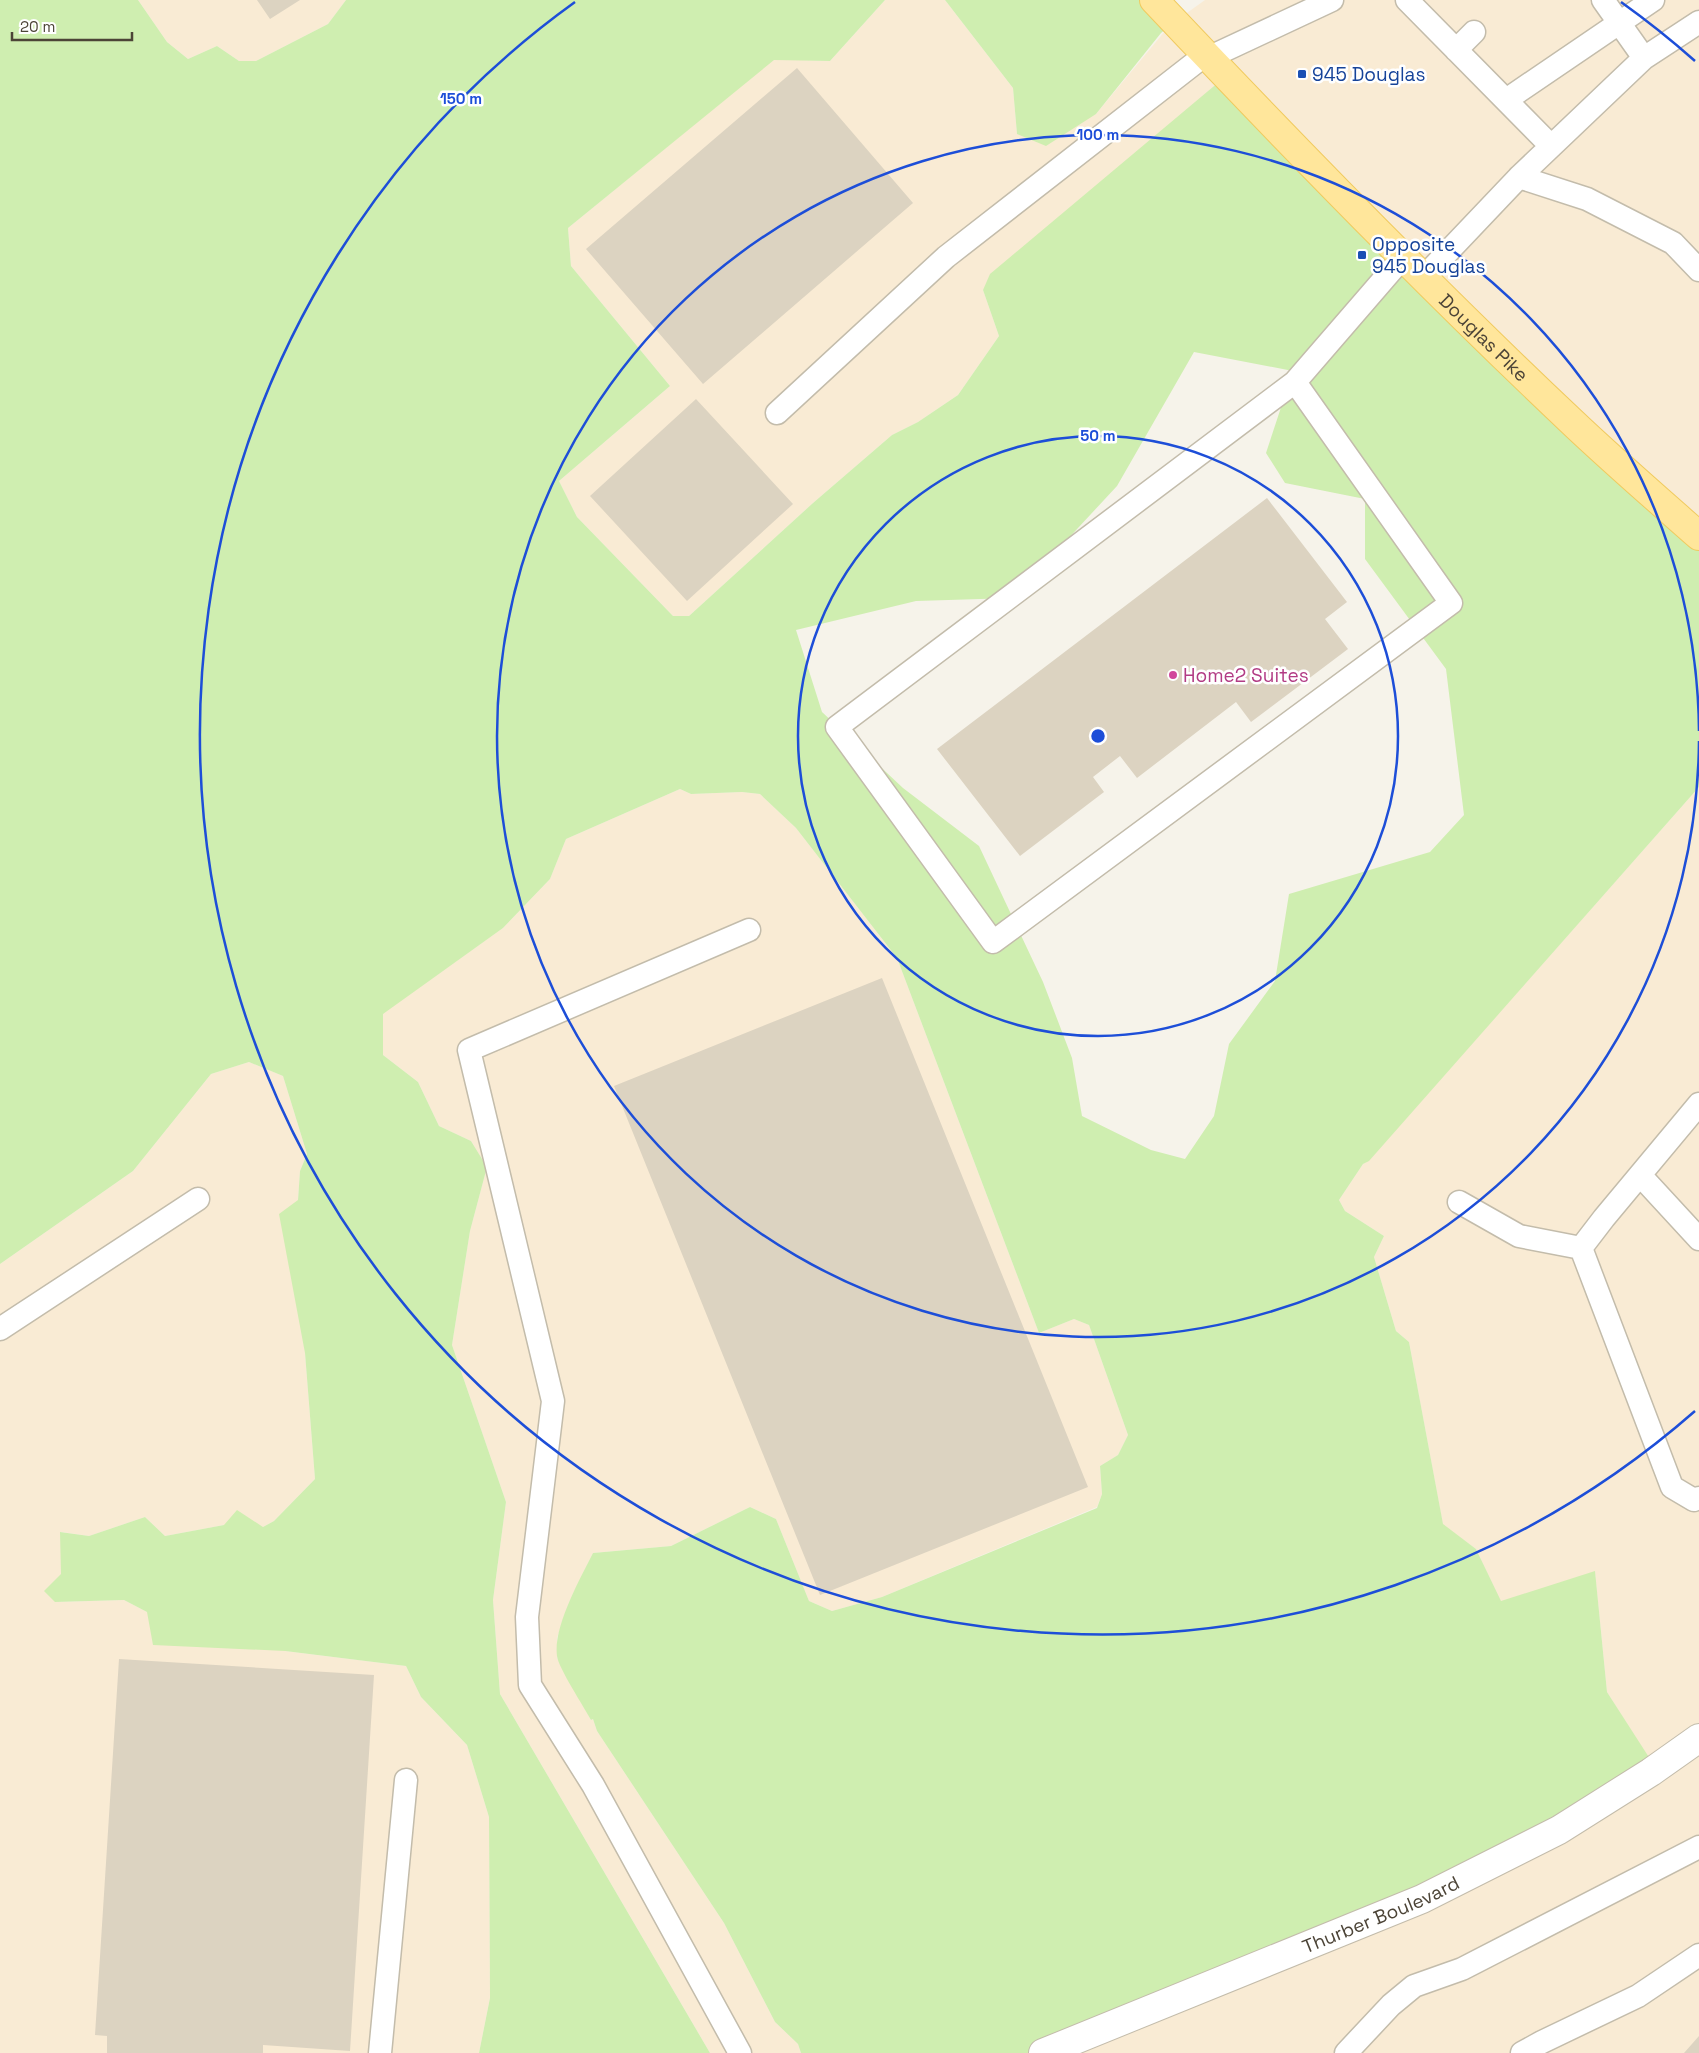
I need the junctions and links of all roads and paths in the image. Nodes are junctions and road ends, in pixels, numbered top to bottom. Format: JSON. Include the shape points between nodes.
{"nodes":[{"id":1,"x":1154,"y":0,"type":"edge"},
{"id":2,"x":1332,"y":0,"type":"edge"},
{"id":3,"x":1603,"y":0,"type":"edge"},
{"id":4,"x":1653,"y":0,"type":"edge"},
{"id":5,"x":1420,"y":4,"type":"edge"},
{"id":6,"x":1699,"y":22,"type":"edge"},
{"id":7,"x":1619,"y":23,"type":"junction"},
{"id":8,"x":1474,"y":32,"type":"dead end"},
{"id":9,"x":1456,"y":50,"type":"junction"},
{"id":10,"x":1207,"y":56,"type":"junction"},
{"id":11,"x":1644,"y":58,"type":"junction"},
{"id":12,"x":1506,"y":100,"type":"junction"},
{"id":13,"x":1551,"y":146,"type":"junction"},
{"id":14,"x":1518,"y":178,"type":"junction"},
{"id":15,"x":1403,"y":257,"type":"junction"},
{"id":16,"x":1699,"y":270,"type":"edge"},
{"id":17,"x":1424,"y":277,"type":"junction"},
{"id":18,"x":1295,"y":382,"type":"junction"},
{"id":19,"x":777,"y":414,"type":"dead end"},
{"id":20,"x":1699,"y":536,"type":"edge"},
{"id":21,"x":750,"y":930,"type":"dead end"},
{"id":22,"x":1697,"y":1112,"type":"edge"},
{"id":23,"x":1640,"y":1175,"type":"junction"},
{"id":24,"x":198,"y":1199,"type":"dead end"},
{"id":25,"x":1459,"y":1202,"type":"dead end"},
{"id":26,"x":1699,"y":1239,"type":"edge"},
{"id":27,"x":1581,"y":1248,"type":"junction"},
{"id":28,"x":0,"y":1328,"type":"edge"},
{"id":29,"x":1699,"y":1498,"type":"edge"},
{"id":30,"x":1699,"y":1738,"type":"edge"},
{"id":31,"x":406,"y":1780,"type":"dead end"},
{"id":32,"x":1699,"y":1847,"type":"edge"},
{"id":33,"x":1699,"y":1956,"type":"edge"},
{"id":34,"x":1080,"y":2046,"type":"edge"},
{"id":35,"x":380,"y":2053,"type":"edge"},
{"id":36,"x":740,"y":2053,"type":"edge"},
{"id":37,"x":1043,"y":2053,"type":"edge"},
{"id":38,"x":1346,"y":2053,"type":"edge"},
{"id":39,"x":1522,"y":2053,"type":"edge"}],
"edges":[{"from":1,"to":10,"type":"main road","name":"Douglas Pike"},
{"from":2,"to":10,"type":"lane"},
{"from":3,"to":7,"type":"lane"},
{"from":4,"to":7,"type":"lane"},
{"from":5,"to":9,"type":"lane"},
{"from":6,"to":11,"type":"lane"},
{"from":7,"to":11,"type":"lane"},
{"from":7,"to":12,"type":"lane"},
{"from":8,"to":9,"type":"lane"},
{"from":9,"to":12,"type":"lane"},
{"from":10,"to":15,"type":"main road","name":"Douglas Pike"},
{"from":10,"to":19,"type":"lane","via":[[946,257]]},
{"from":11,"to":13,"type":"lane"},
{"from":12,"to":13,"type":"lane"},
{"from":13,"to":14,"type":"lane"},
{"from":14,"to":16,"type":"lane","via":[[1587,199],[1673,244]]},
{"from":14,"to":17,"type":"lane"},
{"from":15,"to":17,"type":"main road","name":"Douglas Pike"},
{"from":15,"to":18,"type":"lane"},
{"from":17,"to":20,"type":"main road","name":"Douglas Pike","via":[[1571,421]]},
{"from":18,"to":18,"type":"lane","via":[[837,727],[993,942],[1451,603]]},
{"from":21,"to":36,"type":"lane","via":[[469,1050],[553,1401],[527,1617],[530,1685],[592,1785]]},
{"from":22,"to":23,"type":"lane"},
{"from":23,"to":26,"type":"lane"},
{"from":23,"to":27,"type":"lane"},
{"from":24,"to":28,"type":"lane"},
{"from":25,"to":27,"type":"lane","via":[[1519,1236]]},
{"from":27,"to":29,"type":"lane","via":[[1672,1487],[1694,1500]]},
{"from":30,"to":34,"type":"street","name":"Thurber Boulevard","via":[[1559,1830],[1422,1899]]},
{"from":31,"to":35,"type":"lane"},
{"from":32,"to":38,"type":"lane","via":[[1462,1969],[1414,1986],[1391,2005]]},
{"from":33,"to":39,"type":"lane","via":[[1638,1996]]},
{"from":34,"to":37,"type":"street","name":"Thurber Boulevard"}]}
